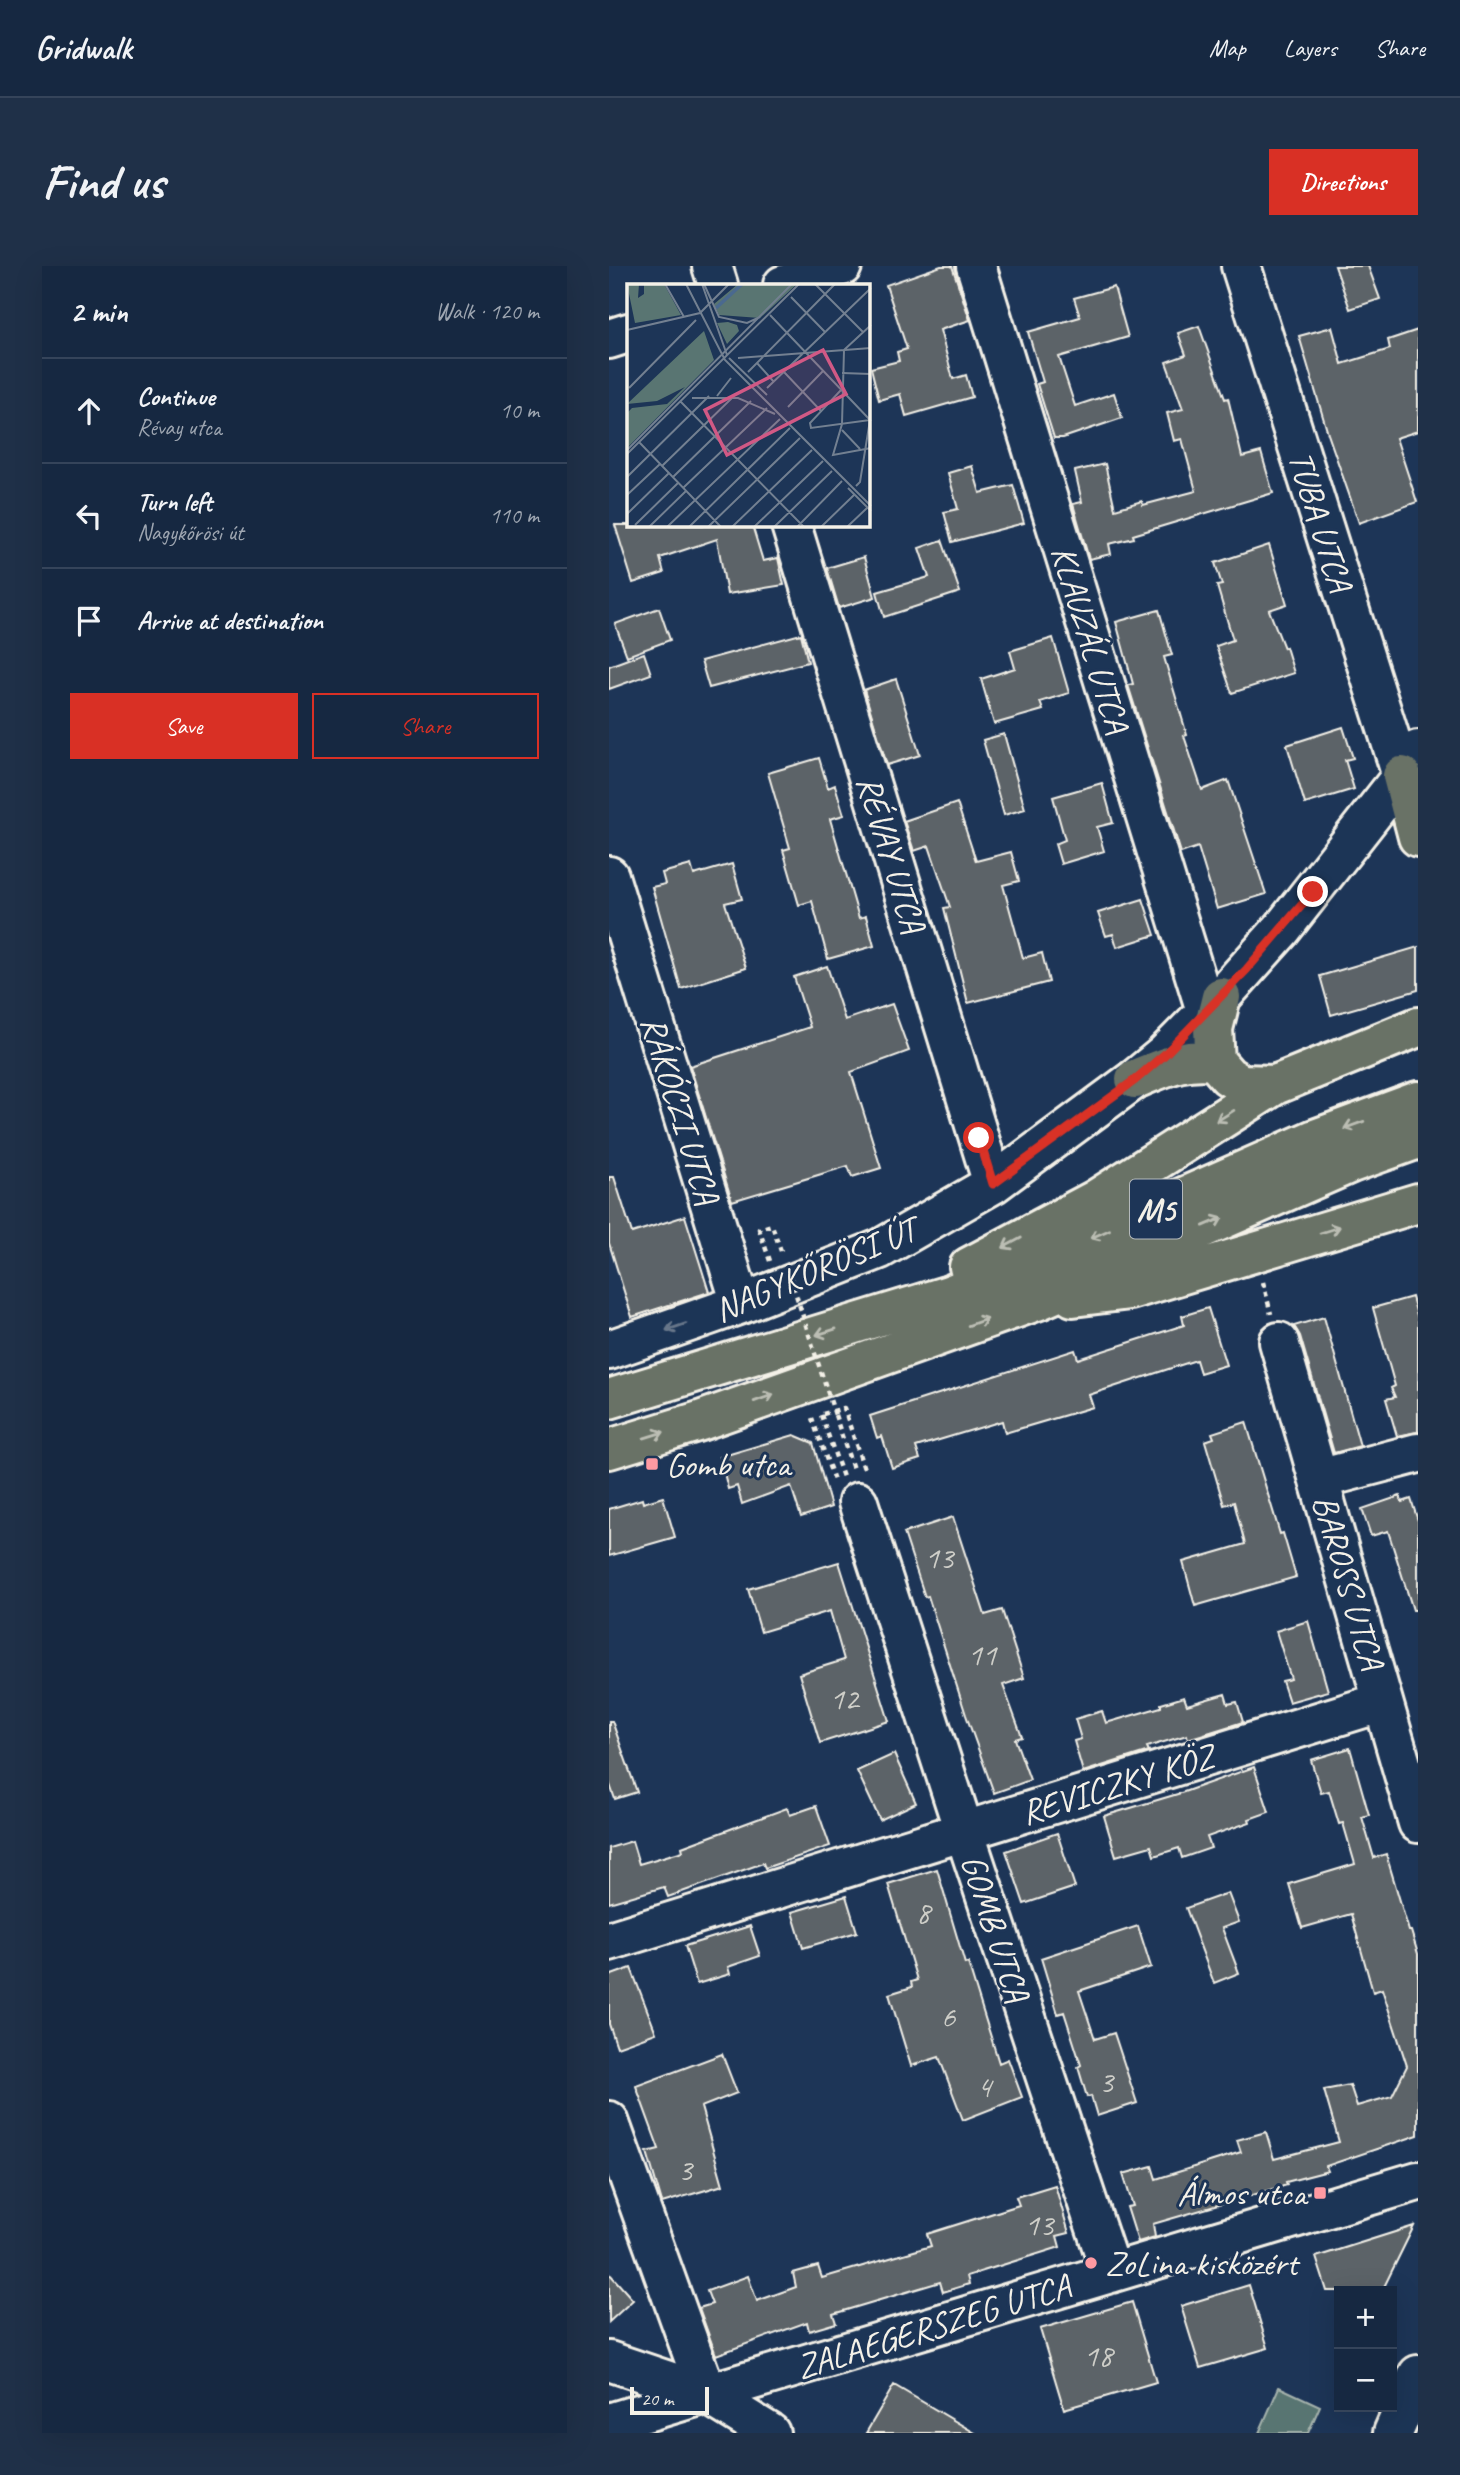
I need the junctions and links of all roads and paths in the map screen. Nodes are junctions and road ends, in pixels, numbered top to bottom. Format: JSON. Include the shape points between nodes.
{"nodes":[{"id":1,"x":712,"y":266,"type":"edge"},
{"id":2,"x":842,"y":266,"type":"edge"},
{"id":3,"x":975,"y":266,"type":"edge"},
{"id":4,"x":1241,"y":266,"type":"edge"},
{"id":5,"x":718,"y":284,"type":"edge"},
{"id":6,"x":786,"y":284,"type":"edge"},
{"id":7,"x":627,"y":333,"type":"edge"},
{"id":8,"x":609,"y":339,"type":"edge"},
{"id":9,"x":792,"y":527,"type":"edge"},
{"id":10,"x":1410,"y":763,"type":"edge"},
{"id":11,"x":1418,"y":837,"type":"edge"},
{"id":12,"x":609,"y":876,"type":"edge"},
{"id":13,"x":1214,"y":1004,"type":"junction"},
{"id":14,"x":1418,"y":1027,"type":"edge"},
{"id":15,"x":1215,"y":1060,"type":"junction"},
{"id":16,"x":1135,"y":1080,"type":"junction"},
{"id":17,"x":1275,"y":1085,"type":"junction"},
{"id":18,"x":1418,"y":1101,"type":"edge"},
{"id":19,"x":1418,"y":1139,"type":"edge"},
{"id":20,"x":993,"y":1184,"type":"junction"},
{"id":21,"x":1418,"y":1203,"type":"edge"},
{"id":22,"x":773,"y":1272,"type":"dead end"},
{"id":23,"x":1039,"y":1300,"type":"junction"},
{"id":24,"x":741,"y":1304,"type":"junction"},
{"id":25,"x":892,"y":1312,"type":"junction"},
{"id":26,"x":1279,"y":1342,"type":"dead end"},
{"id":27,"x":609,"y":1350,"type":"edge"},
{"id":28,"x":609,"y":1399,"type":"edge"},
{"id":29,"x":821,"y":1415,"type":"junction"},
{"id":30,"x":609,"y":1450,"type":"edge"},
{"id":31,"x":1418,"y":1453,"type":"edge"},
{"id":32,"x":1319,"y":1479,"type":"junction"},
{"id":33,"x":858,"y":1502,"type":"junction"},
{"id":34,"x":1383,"y":1702,"type":"junction"},
{"id":35,"x":1418,"y":1823,"type":"edge"},
{"id":36,"x":964,"y":1831,"type":"junction"},
{"id":37,"x":609,"y":1941,"type":"edge"},
{"id":38,"x":609,"y":2121,"type":"edge"},
{"id":39,"x":1418,"y":2181,"type":"edge"},
{"id":40,"x":1111,"y":2273,"type":"junction"},
{"id":41,"x":609,"y":2361,"type":"edge"},
{"id":42,"x":1418,"y":2375,"type":"edge"},
{"id":43,"x":707,"y":2394,"type":"junction"},
{"id":44,"x":609,"y":2423,"type":"edge"},
{"id":45,"x":771,"y":2433,"type":"edge"},
{"id":46,"x":1393,"y":2433,"type":"edge"}],
"edges":[{"from":1,"to":5,"type":"street"},
{"from":2,"to":6,"type":"street"},
{"from":3,"to":13,"type":"street","name":"KLAUZÁL UTCA"},
{"from":4,"to":10,"type":"street","name":"TUBA UTCA"},
{"from":7,"to":8,"type":"street"},
{"from":9,"to":20,"type":"street","name":"RÉVAY UTCA"},
{"from":10,"to":11,"type":"main road"},
{"from":10,"to":13,"type":"street","name":"NAGYKŐRÖSI ÚT","via":[[1313,892]]},
{"from":12,"to":24,"type":"street","name":"RÁKÓCZI UTCA"},
{"from":13,"to":15,"type":"main road"},
{"from":13,"to":16,"type":"street","name":"NAGYKŐRÖSI ÚT"},
{"from":14,"to":17,"type":"main road"},
{"from":15,"to":16,"type":"main road","via":[[1179,1061]]},
{"from":15,"to":17,"type":"main road","via":[[1241,1084]]},
{"from":16,"to":20,"type":"street","name":"NAGYKŐRÖSI ÚT"},
{"from":17,"to":25,"type":"main road","one_way":true,"via":[[1095,1200],[950,1276]]},
{"from":18,"to":25,"type":"main road","name":"NAGYKŐRÖSI ÚT","number":"M5","one_way":true,"via":[[1315,1139],[1014,1271]]},
{"from":23,"to":19,"type":"main road","number":"M5","one_way":true,"via":[[1351,1163]]},
{"from":20,"to":24,"type":"street","name":"NAGYKŐRÖSI ÚT","via":[[880,1249]]},
{"from":23,"to":21,"type":"main road","one_way":true,"via":[[1129,1290]]},
{"from":22,"to":29,"type":"path","bridge":true,"via":[[759,1229],[772,1225],[854,1474],[843,1478]]},
{"from":30,"to":23,"type":"main road","number":"M5","one_way":true},
{"from":24,"to":27,"type":"street","name":"NAGYKŐRÖSI ÚT","one_way":true},
{"from":25,"to":28,"type":"main road","name":"NAGYKŐRÖSI ÚT","number":"M5","one_way":true},
{"from":26,"to":32,"type":"street","name":"BAROSS UTCA"},
{"from":29,"to":33,"type":"path","via":[[812,1418],[844,1507]]},
{"from":29,"to":33,"type":"path","via":[[844,1408],[873,1497]]},
{"from":31,"to":32,"type":"street"},
{"from":32,"to":34,"type":"street","name":"BAROSS UTCA"},
{"from":33,"to":36,"type":"street","name":"GOMB UTCA"},
{"from":34,"to":35,"type":"street","name":"BAROSS UTCA"},
{"from":34,"to":36,"type":"street","name":"REVICZKY KÖZ"},
{"from":36,"to":37,"type":"street","name":"REVICZKY KÖZ"},
{"from":36,"to":40,"type":"street","name":"GOMB UTCA"},
{"from":38,"to":43,"type":"street"},
{"from":39,"to":40,"type":"street","name":"ZALAEGERSZEG UTCA"},
{"from":40,"to":43,"type":"street","name":"ZALAEGERSZEG UTCA"},
{"from":41,"to":43,"type":"street"},
{"from":42,"to":46,"type":"street"},
{"from":43,"to":44,"type":"street","name":"ZALAEGERSZEG UTCA"},
{"from":43,"to":45,"type":"street"}]}
